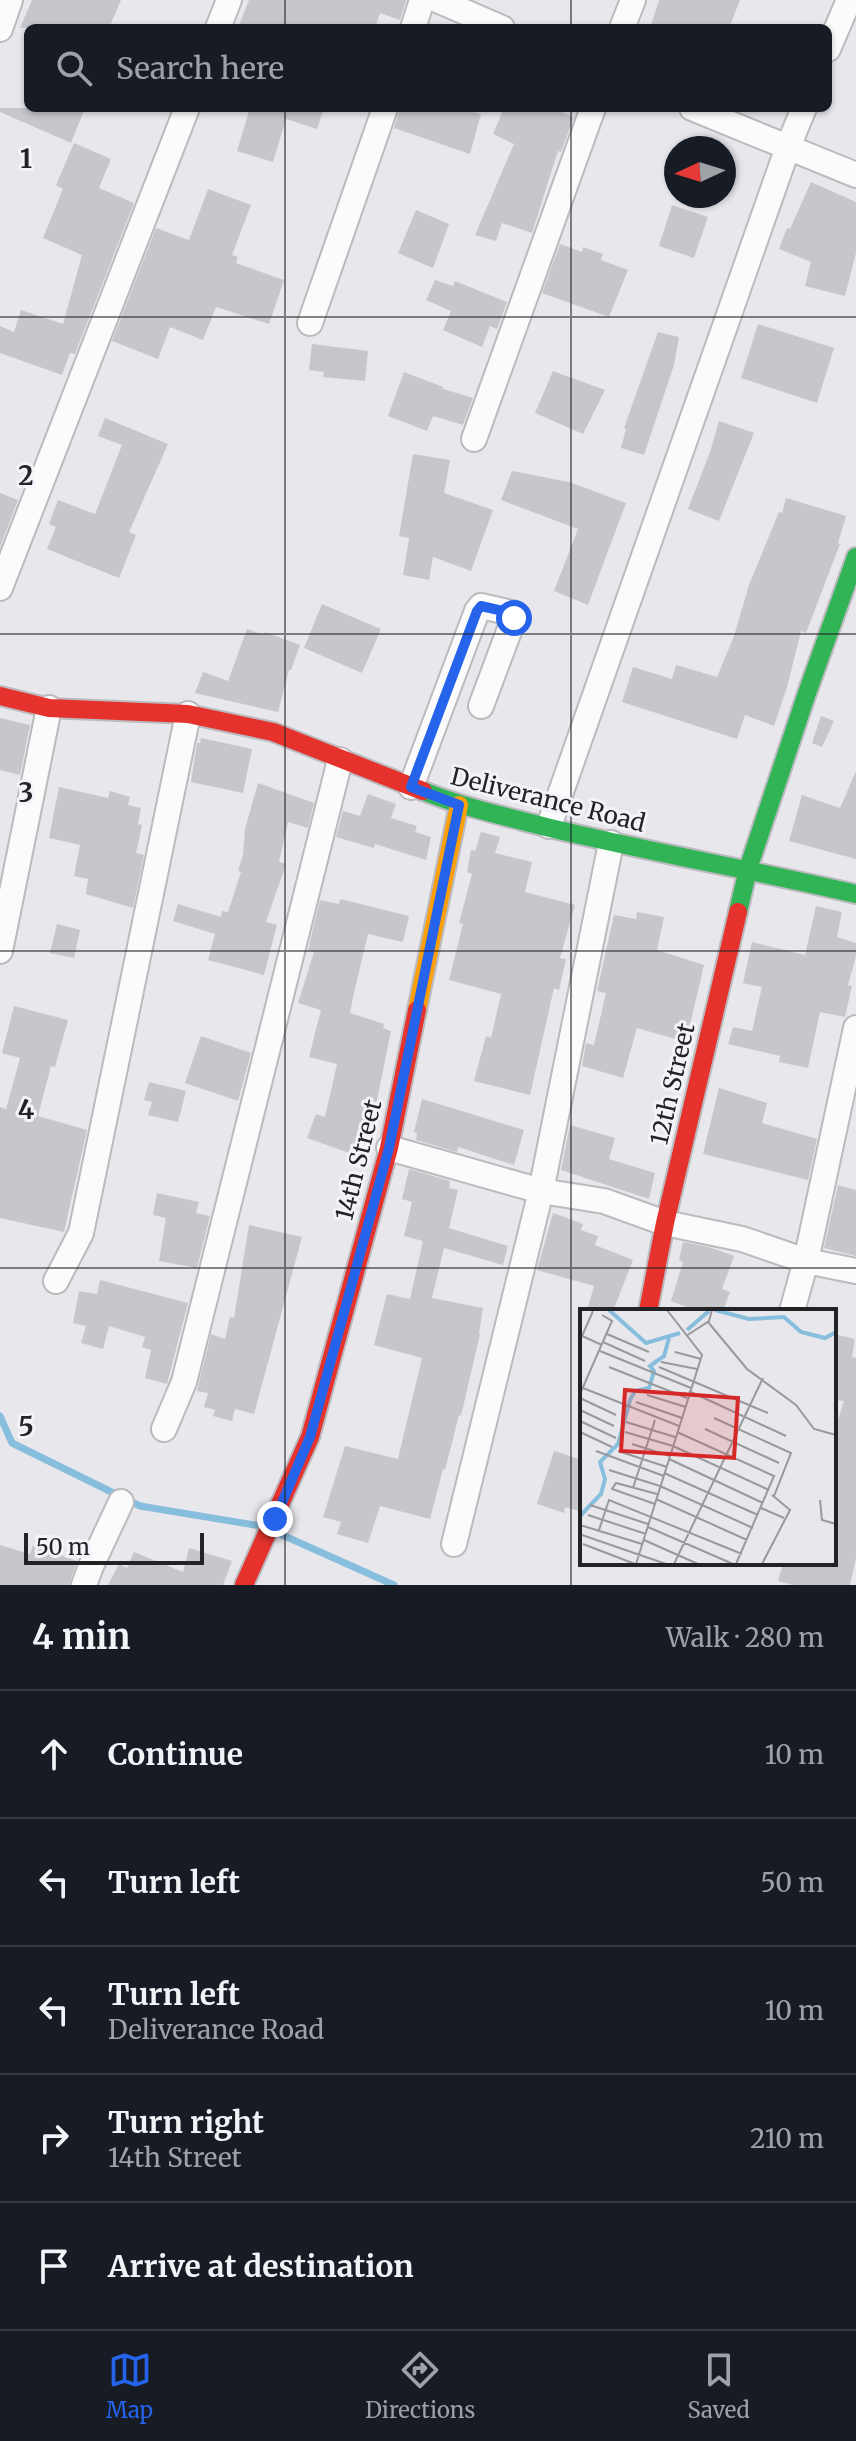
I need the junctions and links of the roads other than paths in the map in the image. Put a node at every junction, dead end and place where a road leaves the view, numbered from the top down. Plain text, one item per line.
1 (10, 0) edge
2 (229, 0) edge
3 (422, 0) edge
4 (437, 0) edge
5 (633, 0) edge
6 (849, 0) edge
7 (220, 24) edge
8 (414, 24) edge
9 (493, 24) edge
10 (624, 24) edge
11 (0, 29) edge
12 (832, 40) edge
13 (185, 112) edge
14 (384, 112) edge
15 (592, 112) edge
16 (702, 112) edge
17 (802, 112) edge
18 (788, 147) junction
19 (856, 175) edge
20 (310, 323) dead end
21 (474, 439) dead end
22 (856, 557) edge
23 (0, 588) edge
24 (0, 696) edge
25 (481, 706) dead end
26 (49, 708) junction
27 (188, 714) junction
28 (340, 760) junction
29 (411, 787) junction
30 (459, 805) junction
31 (549, 826) junction
32 (611, 843) junction
33 (748, 869) junction
34 (856, 894) edge
35 (0, 951) edge
36 (856, 1028) edge
37 (389, 1148) junction
38 (541, 1191) junction
39 (665, 1223) junction
40 (806, 1261) junction
41 (856, 1271) edge
42 (56, 1281) dead end
43 (648, 1309) edge
44 (793, 1309) edge
45 (164, 1429) dead end
46 (121, 1502) dead end
47 (454, 1544) dead end
48 (84, 1585) edge
49 (244, 1585) edge

1 - 11 street
2 - 7 street
3 - 8 street
4 - 9 street
5 - 10 street
6 - 12 street
13 - 23 street
14 - 20 street
15 - 21 street
16 - 18 street
17 - 18 street
18 - 19 street
18 - 31 street
22 - 33 street, 12th Street
24 - 26 street, Deliverance Road
25 - 29 street
26 - 27 street, Deliverance Road
26 - 35 street
27 - 28 street, Deliverance Road
27 - 42 street
28 - 29 street, Deliverance Road
28 - 45 street
29 - 30 street, Deliverance Road
30 - 31 street, Deliverance Road
30 - 37 street, 14th Street
31 - 32 street, Deliverance Road
32 - 33 street, Deliverance Road
32 - 38 street
33 - 34 street, Deliverance Road
33 - 39 street, 12th Street
36 - 40 street
37 - 38 street
37 - 49 street, 14th Street
38 - 39 street
38 - 47 street
39 - 40 street
39 - 43 street, 12th Street
40 - 41 street
40 - 44 street
46 - 48 street

